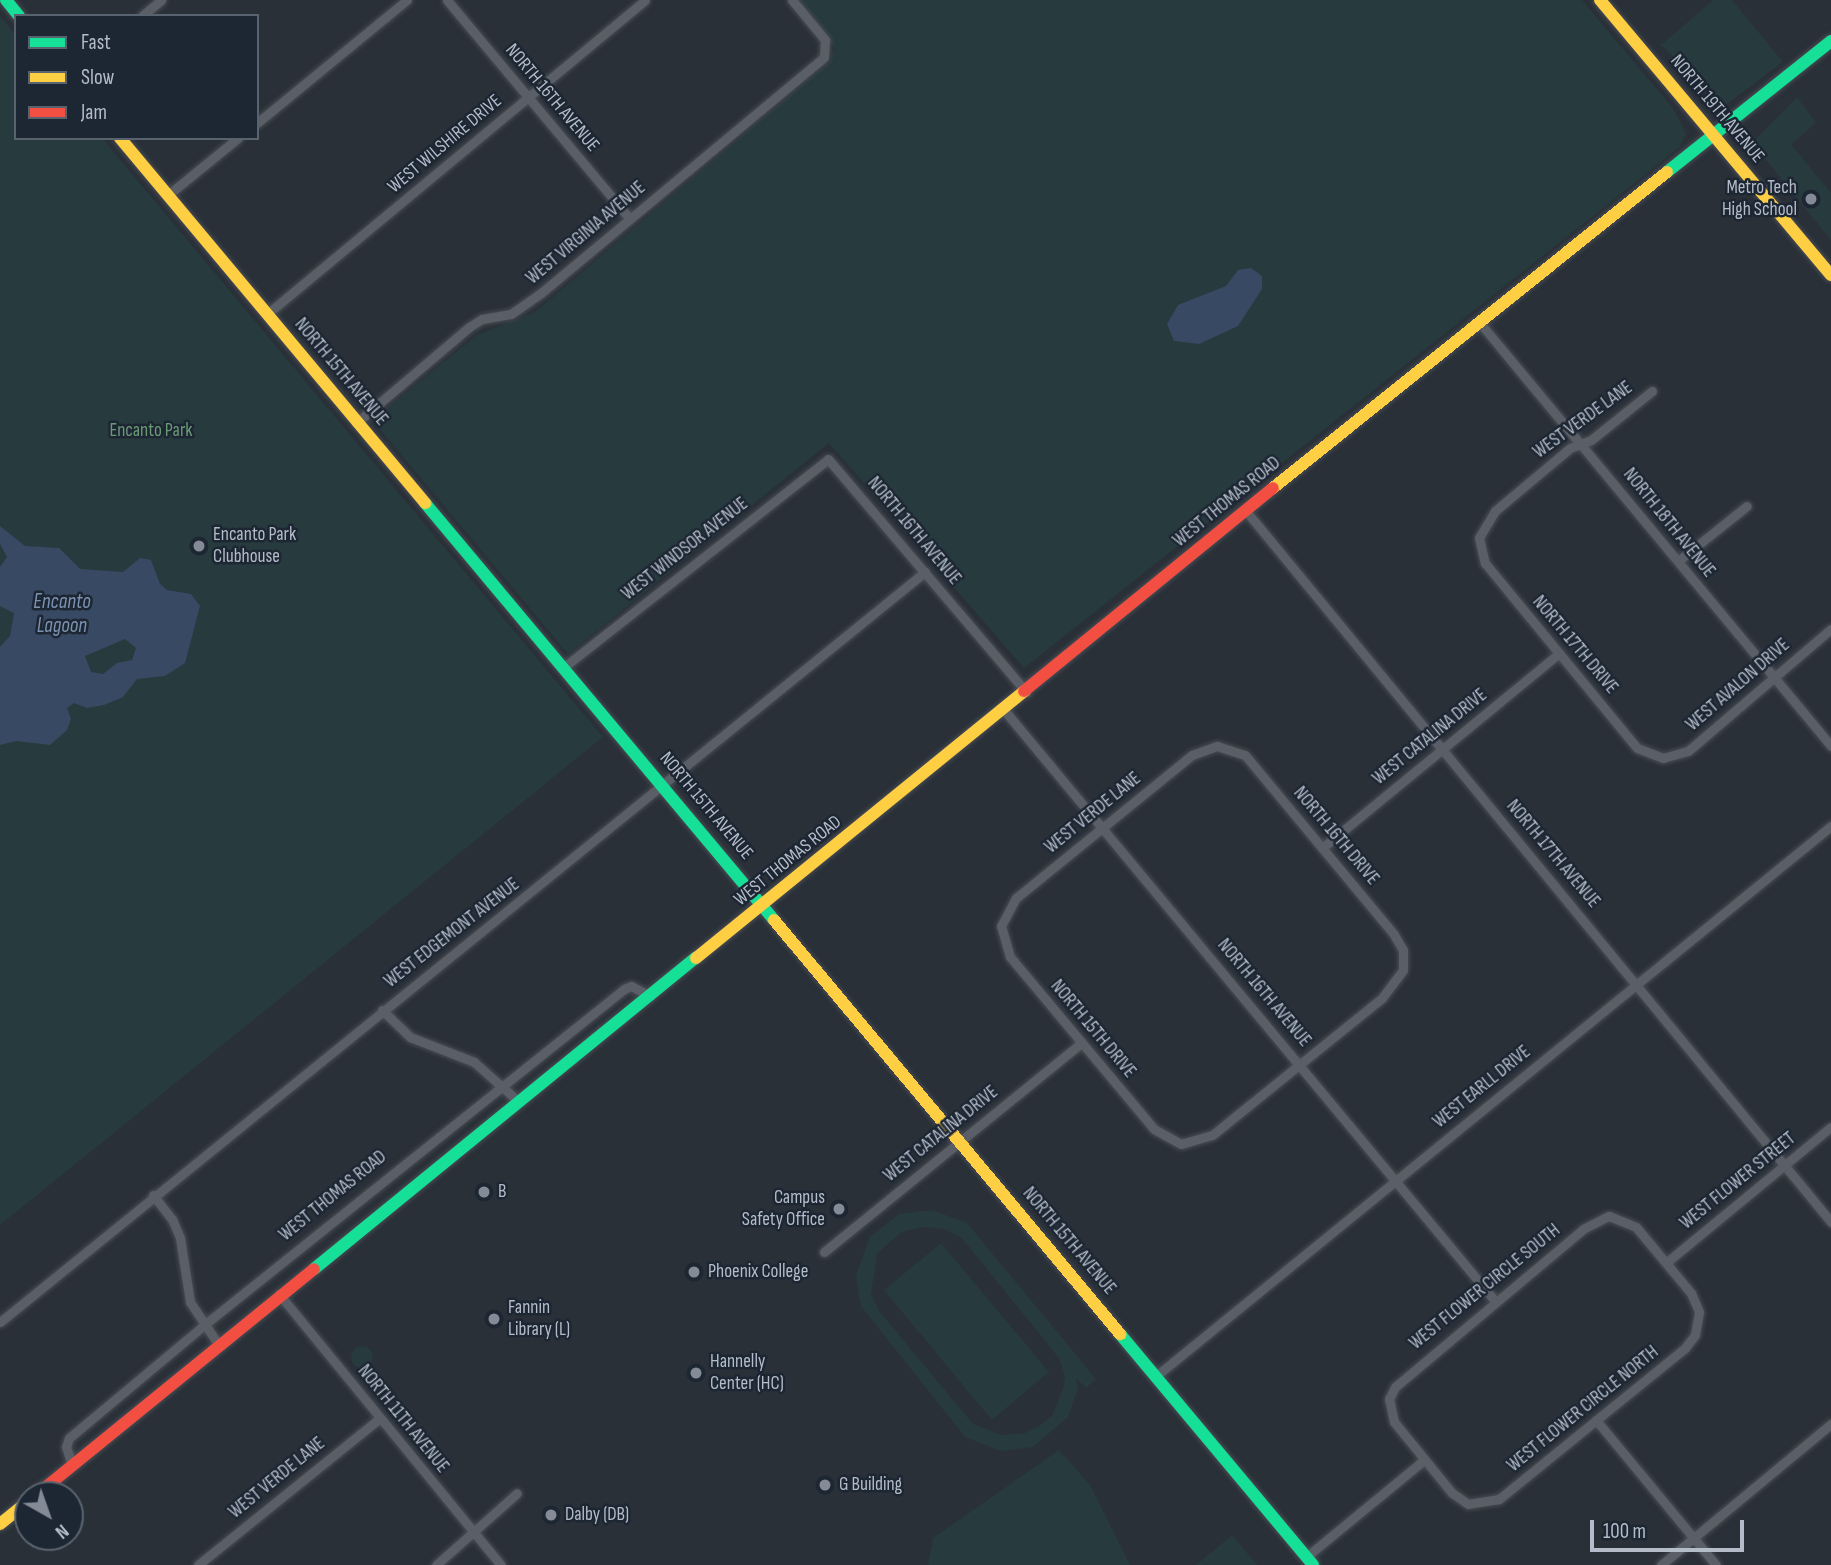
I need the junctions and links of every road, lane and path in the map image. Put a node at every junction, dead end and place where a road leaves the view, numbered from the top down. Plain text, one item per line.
1 (6, 0) edge
2 (161, 0) edge
3 (407, 0) edge
4 (447, 0) edge
5 (645, 0) edge
6 (792, 0) edge
7 (1600, 0) edge
8 (17, 14) edge
9 (144, 14) edge
10 (1831, 41) edge
11 (528, 97) junction
12 (259, 120) edge
13 (1716, 137) junction
14 (122, 140) edge
15 (236, 140) edge
16 (168, 195) junction
17 (630, 219) junction
18 (1831, 275) edge
19 (267, 314) junction
20 (1480, 323) junction
21 (1652, 391) dead end
22 (356, 423) junction
23 (1581, 444) junction
24 (828, 459) joint
25 (1747, 506) dead end
26 (1246, 511) junction
27 (1479, 537) joint
28 (1678, 561) junction
29 (925, 572) junction
30 (1831, 629) edge
31 (1559, 653) junction
32 (564, 667) junction
33 (1774, 678) junction
34 (1026, 692) junction
35 (1004, 710) junction
36 (1217, 746) joint
37 (1831, 746) edge
38 (1443, 749) junction
39 (1663, 758) joint
40 (664, 785) junction
41 (1831, 825) edge
42 (1104, 827) junction
43 (1322, 848) junction
44 (763, 907) junction
45 (1002, 920) joint
46 (1636, 984) junction
47 (651, 996) junction
48 (382, 1010) junction
49 (1081, 1043) junction
50 (1301, 1063) junction
51 (503, 1086) junction
52 (518, 1101) junction
53 (1831, 1127) edge
54 (960, 1141) junction
55 (1784, 1166) junction
56 (1396, 1179) junction
57 (153, 1195) junction
58 (1831, 1222) edge
59 (824, 1252) dead end
60 (1667, 1262) junction
61 (279, 1294) junction
62 (1495, 1301) junction
63 (0, 1322) edge
64 (204, 1325) junction
65 (218, 1344) junction
66 (1156, 1376) junction
67 (379, 1419) junction
68 (1597, 1420) junction
69 (1831, 1424) edge
70 (1424, 1460) junction
71 (72, 1465) junction
72 (53, 1481) edge
73 (517, 1493) dead end
74 (14, 1512) edge
75 (0, 1524) edge
76 (475, 1533) junction
77 (1694, 1538) junction
78 (1309, 1561) edge
79 (198, 1565) edge
80 (436, 1565) edge
81 (501, 1565) edge
82 (1661, 1565) edge
83 (1716, 1565) edge

1 - 8 main road
2 - 9 street
3 - 12 street
4 - 11 street, NORTH 16TH AVENUE
5 - 11 street, WEST WILSHIRE DRIVE
6 - 17 street, WEST VIRGINIA AVENUE
7 - 13 main road, NORTH 19TH AVENUE
10 - 13 main road, WEST THOMAS ROAD
11 - 17 street, NORTH 16TH AVENUE
11 - 19 street, WEST WILSHIRE DRIVE
13 - 18 main road, NORTH 19TH AVENUE
13 - 20 main road, WEST THOMAS ROAD
14 - 16 main road, NORTH 15TH AVENUE
15 - 16 street
16 - 19 main road, NORTH 15TH AVENUE
17 - 22 street, WEST VIRGINIA AVENUE
19 - 22 main road, NORTH 15TH AVENUE
20 - 23 street, NORTH 18TH AVENUE
20 - 26 main road, WEST THOMAS ROAD
21 - 23 street, WEST VERDE LANE
22 - 32 main road, NORTH 15TH AVENUE
23 - 27 street, WEST VERDE LANE
23 - 28 street, NORTH 18TH AVENUE
24 - 29 street, NORTH 16TH AVENUE
24 - 32 street, WEST WINDSOR AVENUE
25 - 28 street
26 - 34 main road, WEST THOMAS ROAD
26 - 38 street, NORTH 17TH AVENUE
27 - 31 street, NORTH 17TH DRIVE
28 - 33 street, NORTH 18TH AVENUE
29 - 34 street, NORTH 16TH AVENUE
29 - 40 street, WEST EDGEMONT AVENUE
30 - 33 street, WEST AVALON DRIVE
31 - 38 street, WEST CATALINA DRIVE
31 - 39 street, NORTH 17TH DRIVE
32 - 40 main road, NORTH 15TH AVENUE
33 - 37 street, NORTH 18TH AVENUE
33 - 39 street, WEST AVALON DRIVE
34 - 35 main road, WEST THOMAS ROAD
35 - 42 street, NORTH 16TH AVENUE
35 - 44 main road, WEST THOMAS ROAD
36 - 42 street, WEST VERDE LANE
36 - 43 street, NORTH 16TH DRIVE
38 - 43 street, WEST CATALINA DRIVE
38 - 46 street, NORTH 17TH AVENUE
40 - 44 main road, NORTH 15TH AVENUE
40 - 48 street, WEST EDGEMONT AVENUE
41 - 46 street, WEST EARLL DRIVE
42 - 45 street, WEST VERDE LANE
42 - 50 street, NORTH 16TH AVENUE
43 - 50 street, NORTH 16TH DRIVE
44 - 47 main road, WEST THOMAS ROAD
44 - 54 main road, NORTH 15TH AVENUE
45 - 49 street, NORTH 15TH DRIVE
46 - 55 street, NORTH 17TH AVENUE
46 - 56 street, WEST EARLL DRIVE
47 - 51 street, WEST THOMAS ROAD
47 - 52 main road, WEST THOMAS ROAD
48 - 51 street
48 - 57 street, WEST EDGEMONT AVENUE
49 - 50 street, NORTH 15TH DRIVE
49 - 54 street, WEST CATALINA DRIVE
50 - 56 street, NORTH 16TH AVENUE
51 - 52 street
51 - 64 street, WEST THOMAS ROAD
52 - 61 main road, WEST THOMAS ROAD
53 - 55 street, WEST FLOWER STREET
54 - 59 street, WEST CATALINA DRIVE
54 - 66 main road, NORTH 15TH AVENUE
55 - 58 street, NORTH 17TH AVENUE
55 - 60 street, WEST FLOWER STREET
56 - 62 street, NORTH 16TH AVENUE
56 - 66 street, WEST EARLL DRIVE
57 - 63 street, WEST EDGEMONT AVENUE
57 - 64 street
60 - 62 street, WEST FLOWER CIRCLE SOUTH
60 - 68 street, WEST FLOWER CIRCLE NORTH
61 - 65 main road, WEST THOMAS ROAD
61 - 67 street, NORTH 11TH AVENUE
62 - 70 street, WEST FLOWER CIRCLE SOUTH
64 - 65 street
64 - 71 street, WEST THOMAS ROAD
65 - 71 main road, WEST THOMAS ROAD
66 - 78 main road, NORTH 15TH AVENUE
67 - 76 street, NORTH 11TH AVENUE
67 - 79 street, WEST VERDE LANE
68 - 70 street, WEST FLOWER CIRCLE NORTH
68 - 77 street
69 - 77 street
70 - 78 street
71 - 72 main road, WEST THOMAS ROAD
73 - 76 street
74 - 75 main road
76 - 80 street
76 - 81 street, NORTH 11TH AVENUE
77 - 82 street
77 - 83 street

